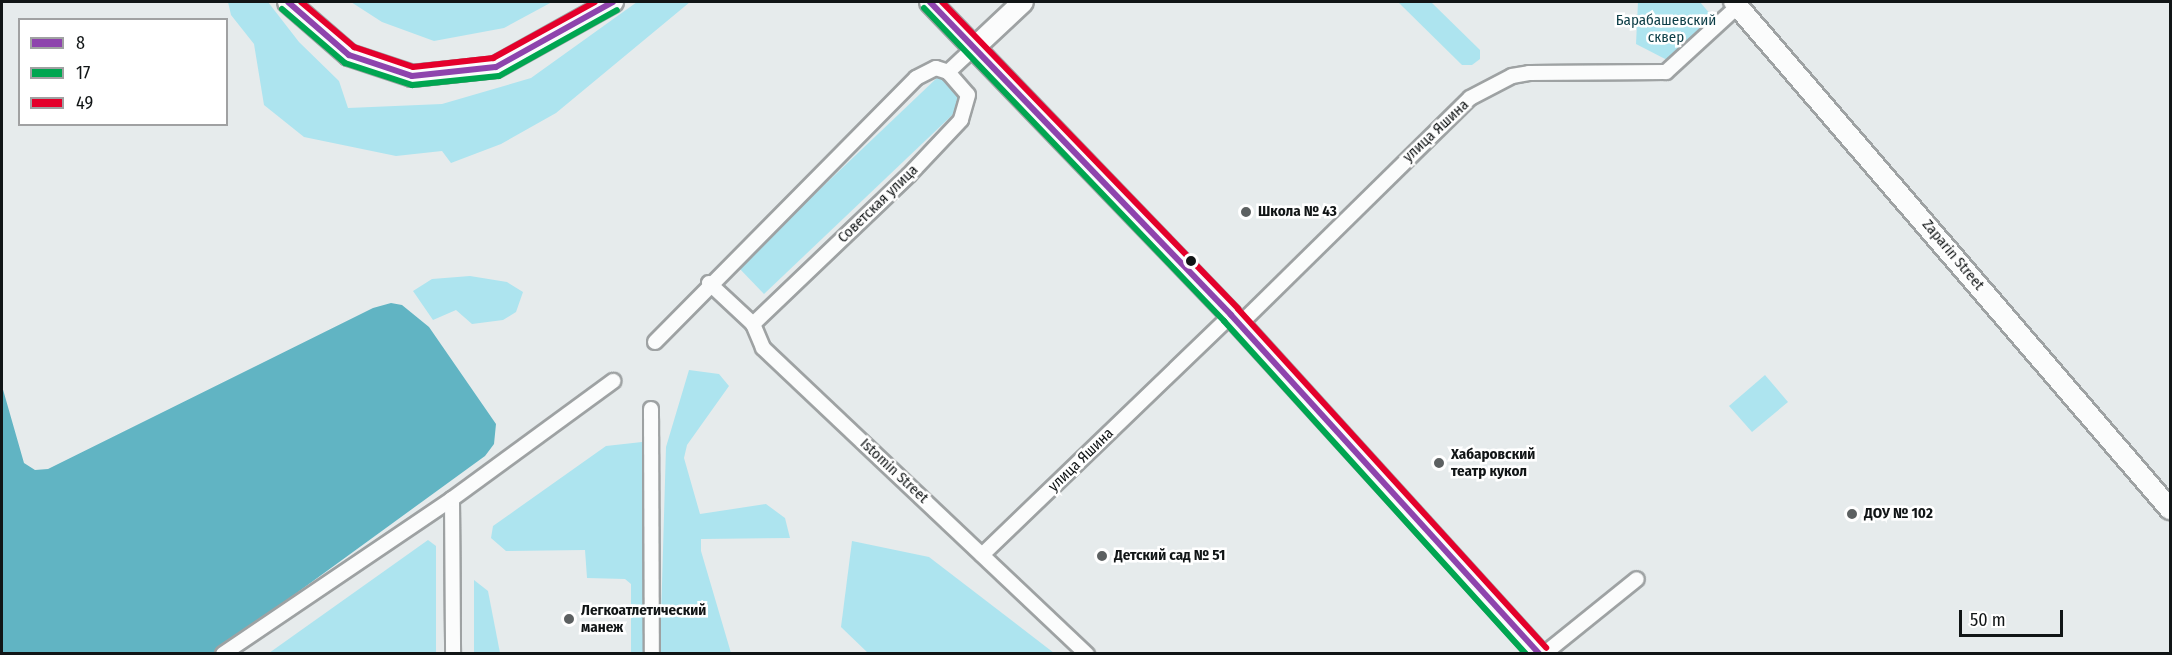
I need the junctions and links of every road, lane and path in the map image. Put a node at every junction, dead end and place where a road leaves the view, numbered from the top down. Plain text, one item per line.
1 (288, 2) edge
2 (613, 2) edge
3 (930, 2) edge
4 (1023, 2) edge
5 (1736, 4) edge
6 (974, 48) junction
7 (948, 72) junction
8 (709, 283) junction
9 (1235, 320) junction
10 (753, 324) junction
11 (655, 342) dead end
12 (613, 381) dead end
13 (651, 409) dead end
14 (452, 500) junction
15 (2170, 509) edge
16 (982, 555) junction
17 (1637, 579) dead end
18 (223, 654) edge
19 (453, 654) edge
20 (652, 654) edge
21 (1087, 654) edge
22 (1539, 654) edge
23 (1544, 654) edge

1 - 2 main road
3 - 6 main road
4 - 6 main road
5 - 9 street, улица Яшина
5 - 15 main road, Zaparin Street
6 - 7 street
6 - 9 main road
7 - 8 street
7 - 10 street, Советская улица
8 - 10 street, Istomin Street
8 - 11 street
9 - 16 street, улица Яшина
9 - 22 main road
10 - 16 street, Istomin Street
12 - 14 street
13 - 20 street
14 - 18 street
14 - 19 street
16 - 21 street, Istomin Street
17 - 23 street

